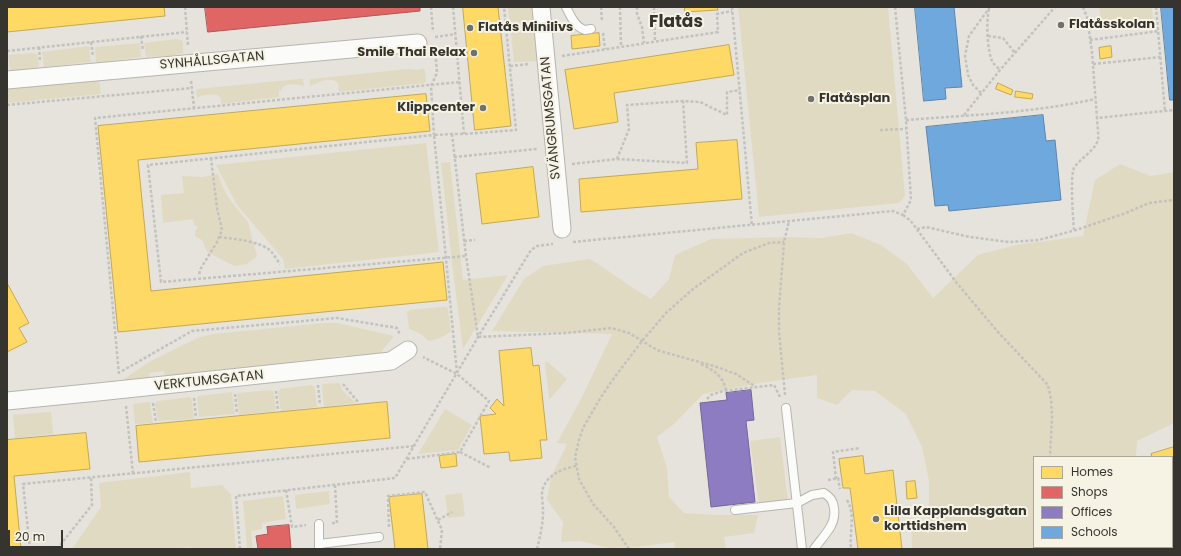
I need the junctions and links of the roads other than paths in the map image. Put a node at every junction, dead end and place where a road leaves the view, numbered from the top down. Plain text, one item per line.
1 (541, 7) edge
2 (566, 7) edge
3 (591, 29) dead end
4 (428, 39) road end
5 (7, 80) edge
6 (564, 238) road end
7 (408, 350) road end
8 (7, 401) edge
9 (786, 408) road end
10 (796, 503) junction
11 (735, 510) dead end
12 (315, 524) road end
13 (379, 537) road end
14 (319, 546) edge
15 (802, 549) edge
16 (814, 549) edge

1 - 6 street, SVÄNGRUMSGATAN
2 - 3 lane
4 - 5 street, SYNHÅLLSGATAN
7 - 8 street, VERKTUMSGATAN
9 - 10 lane
10 - 11 lane
10 - 15 lane
10 - 16 lane
12 - 14 lane
13 - 14 lane

